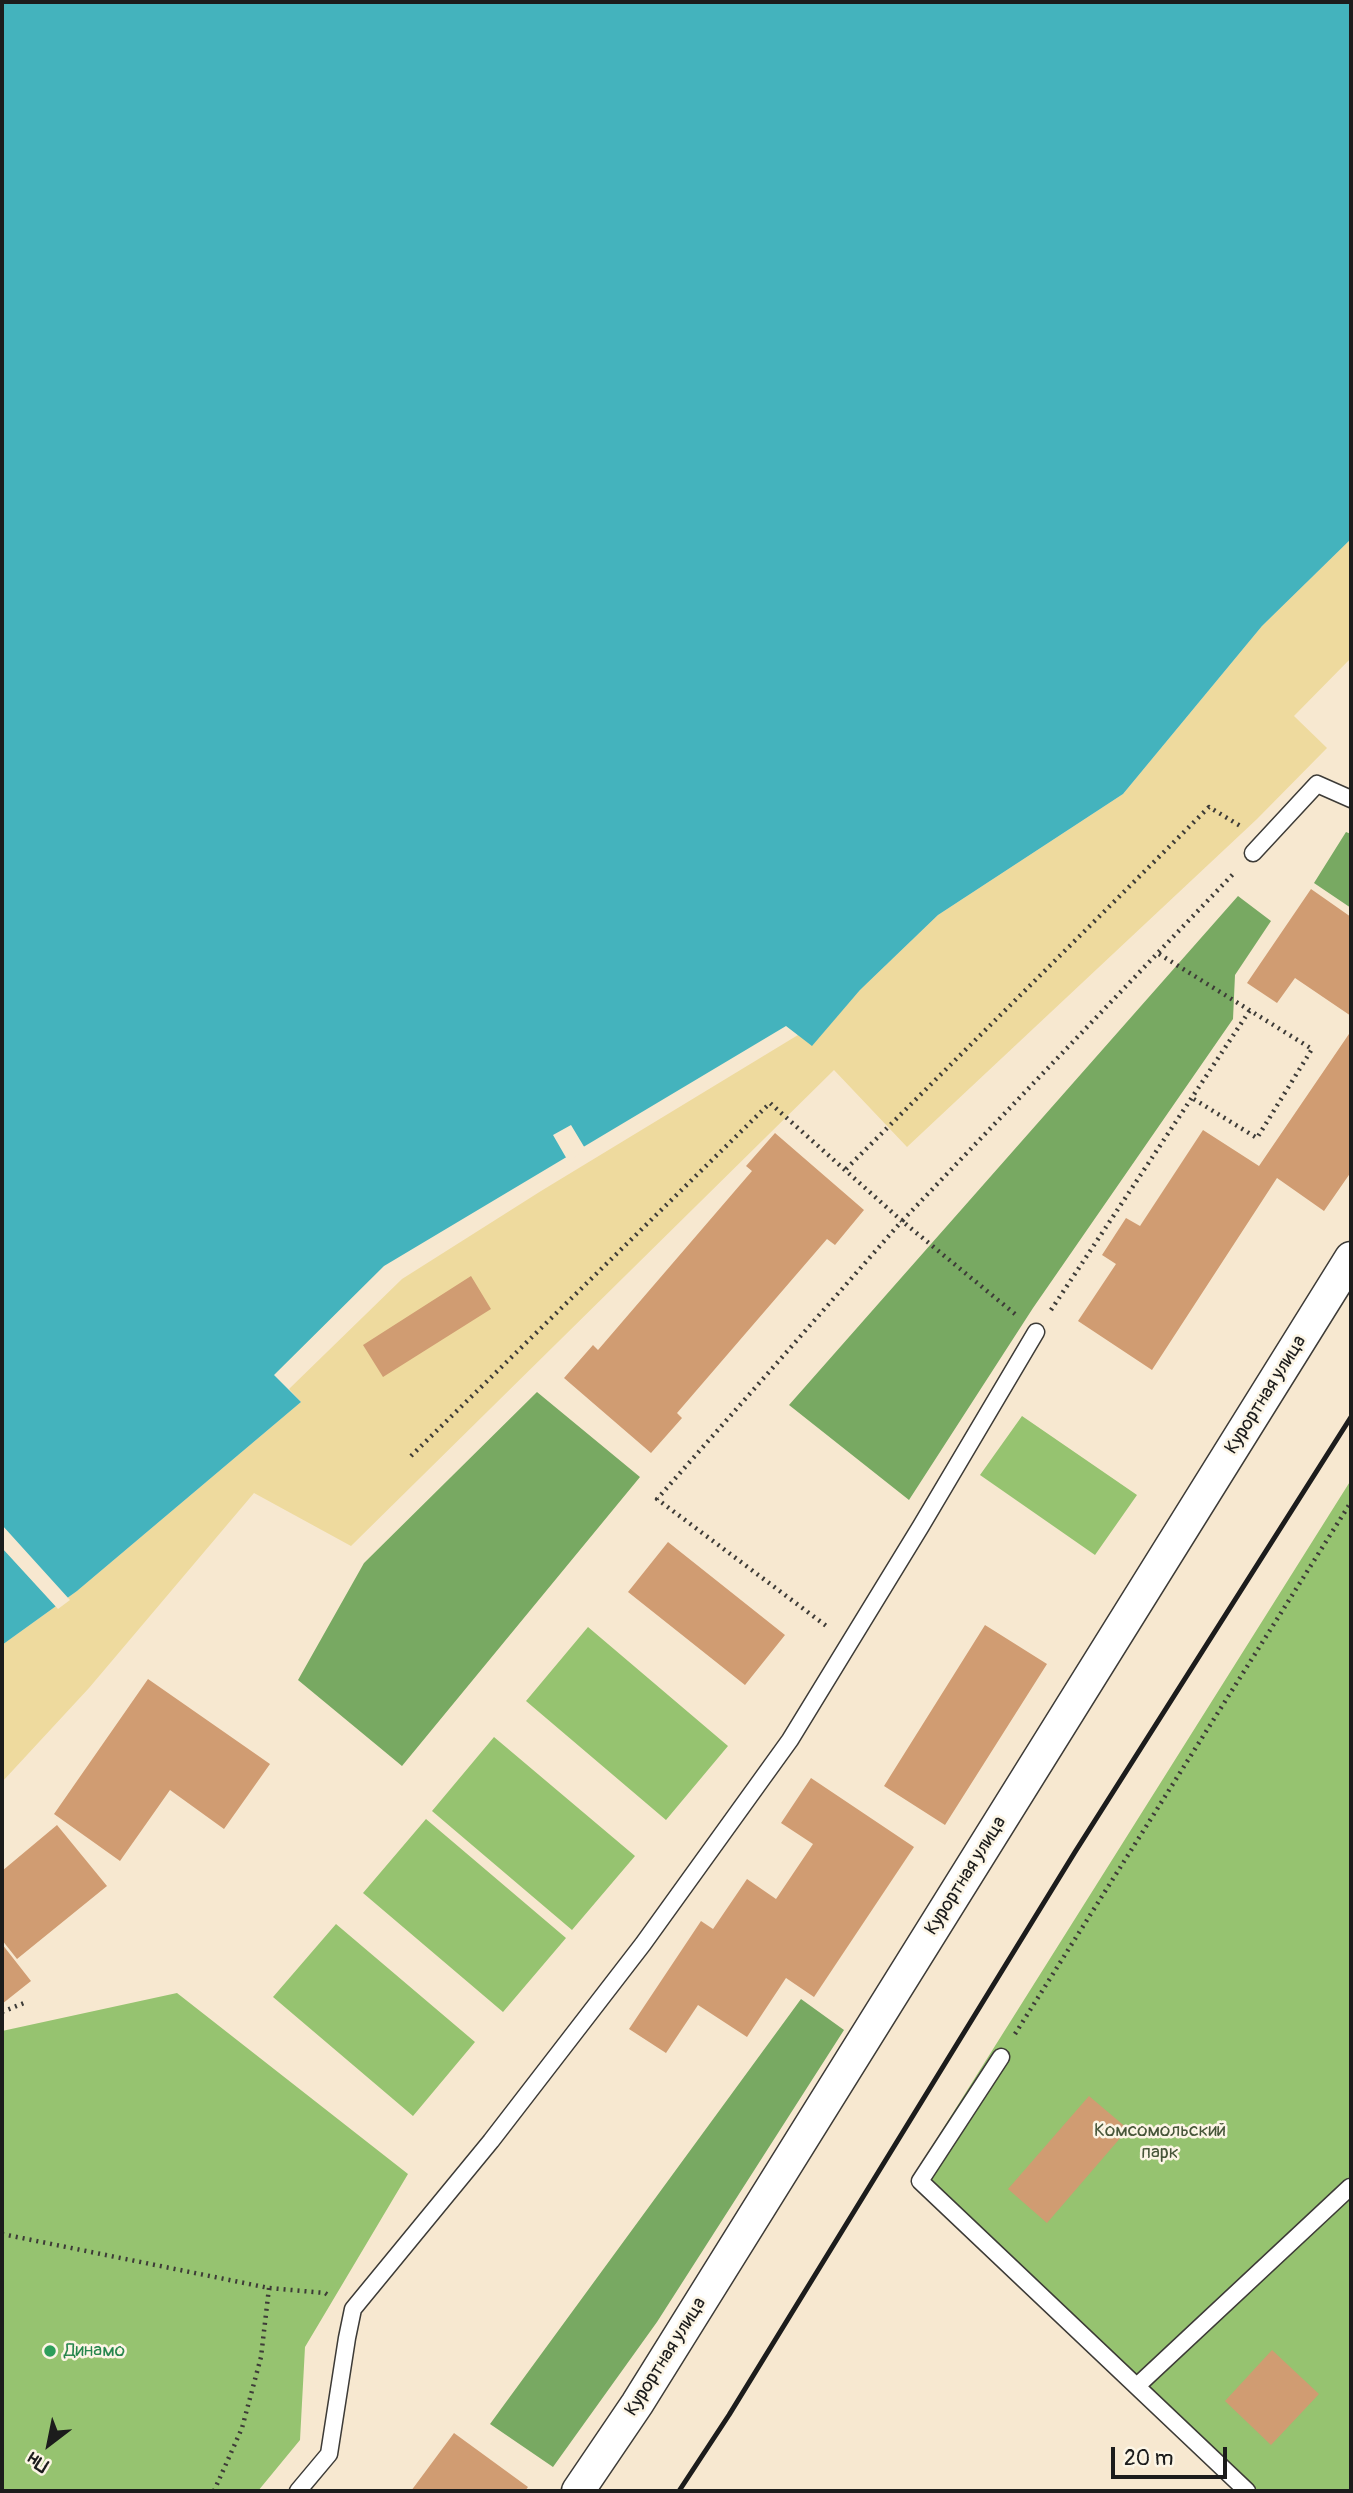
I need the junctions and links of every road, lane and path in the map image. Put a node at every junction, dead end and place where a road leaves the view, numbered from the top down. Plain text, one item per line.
1 (1351, 799) edge
2 (1258, 847) junction
3 (1159, 954) junction
4 (1250, 1010) junction
5 (1192, 1098) junction
6 (846, 1169) junction
7 (902, 1221) junction
8 (1351, 1258) edge
9 (1036, 1332) junction
10 (411, 1457) dead end
11 (1351, 1502) edge
12 (849, 1644) junction
13 (24, 2003) dead end
14 (2, 2012) edge
15 (1002, 2057) joint
16 (1350, 2187) edge
17 (2, 2234) edge
18 (269, 2288) junction
19 (353, 2309) junction
20 (1136, 2386) junction
21 (214, 2491) edge
22 (298, 2491) edge
23 (578, 2491) edge
24 (1247, 2491) edge

1 - 2 lane
2 - 3 path
2 - 6 path
3 - 4 path
3 - 7 path
4 - 5 path
4 - 5 path
5 - 9 path
6 - 7 path
6 - 10 path
7 - 9 path
7 - 12 path
8 - 23 street, Курортная улица
9 - 12 lane
11 - 15 path
12 - 19 lane
13 - 14 path
15 - 20 lane
16 - 20 lane
17 - 18 path
18 - 19 path
18 - 21 path
19 - 22 lane
20 - 24 lane

